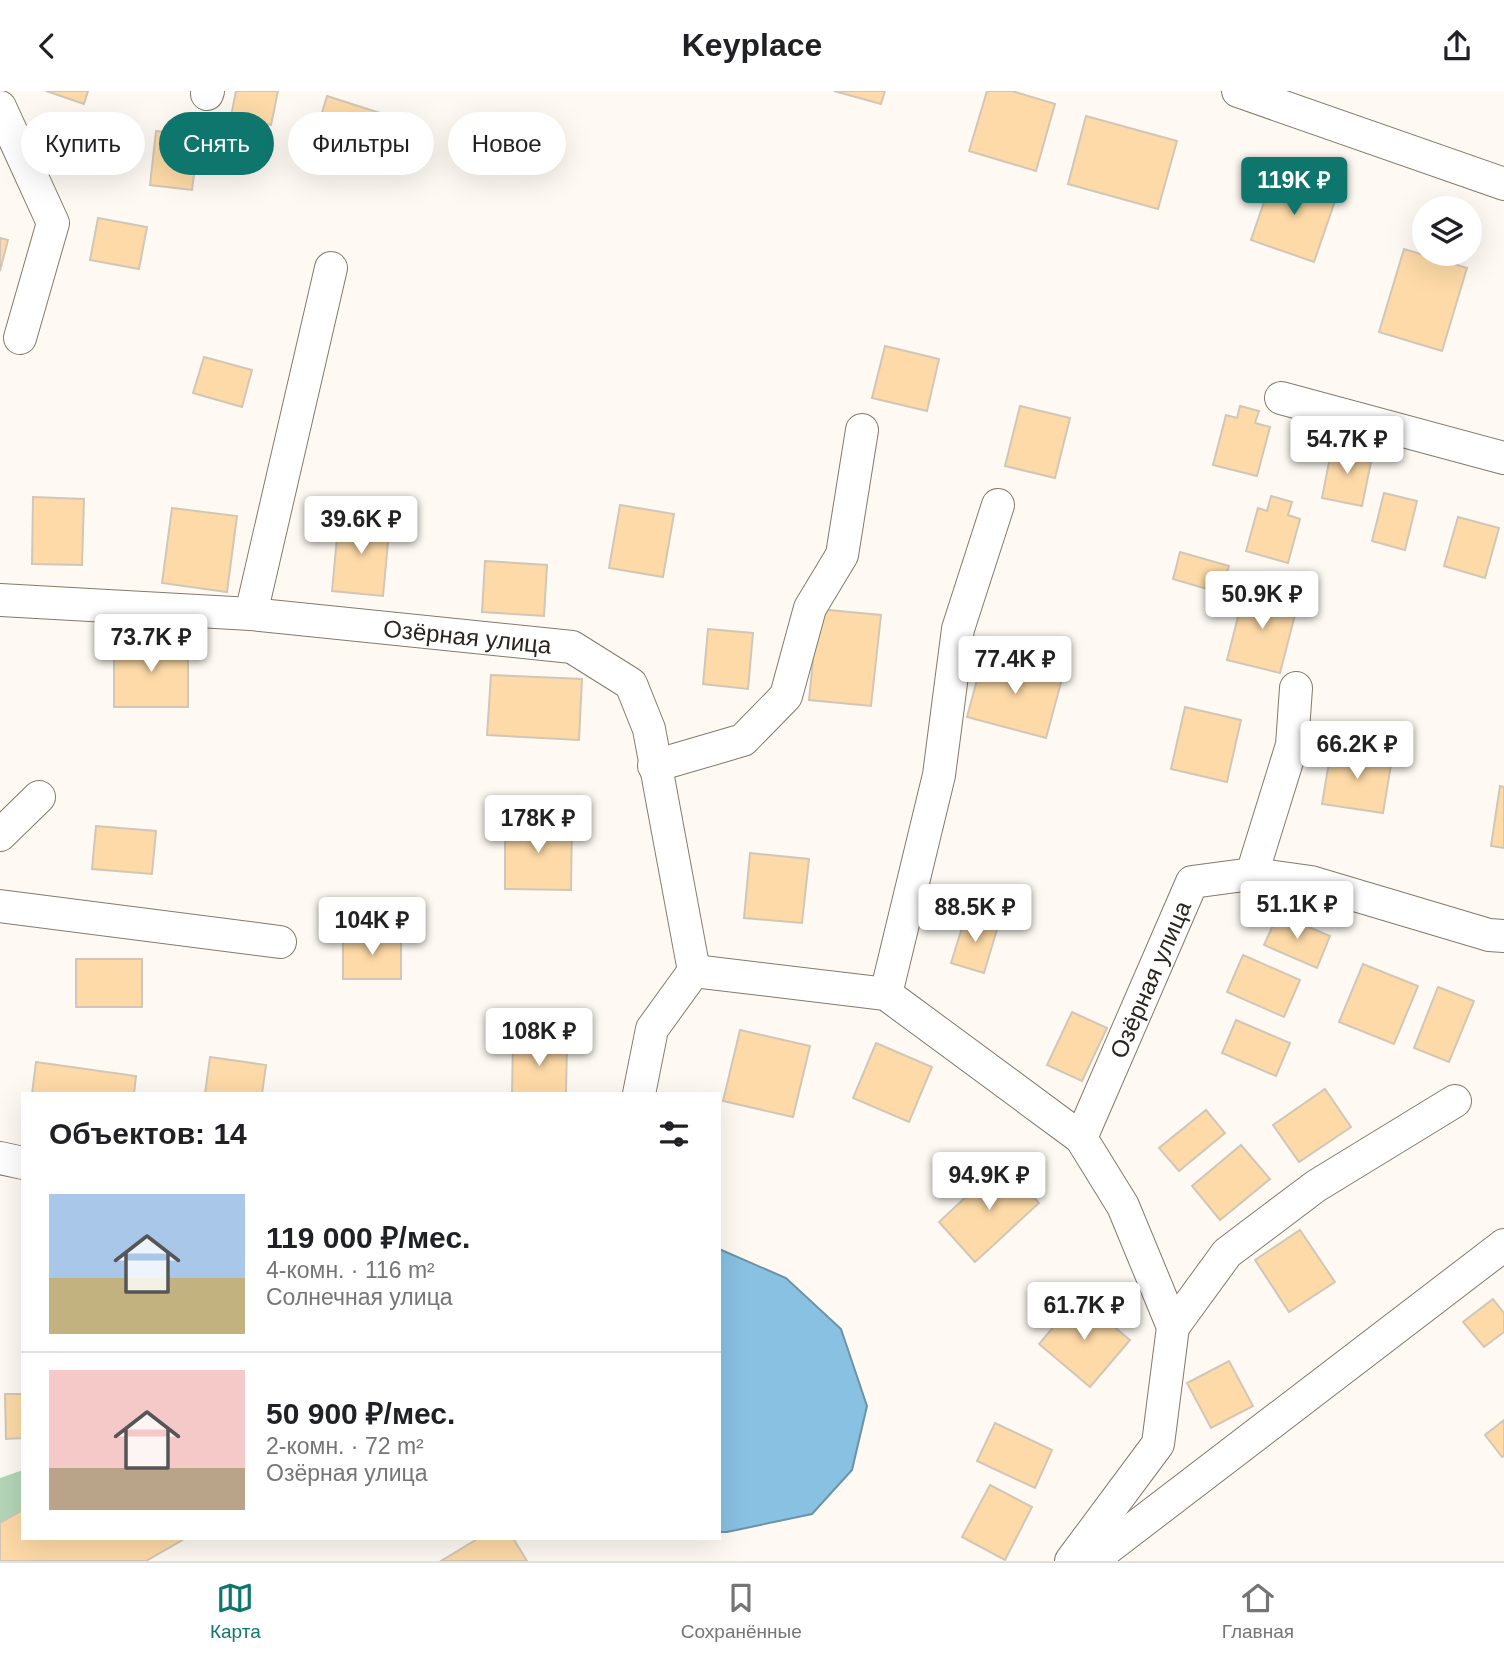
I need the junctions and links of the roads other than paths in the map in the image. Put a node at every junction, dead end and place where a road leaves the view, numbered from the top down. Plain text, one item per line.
1 (1238, 91) edge
2 (0, 107) edge
3 (1504, 184) edge
4 (331, 268) dead end
5 (20, 338) dead end
6 (1281, 398) dead end
7 (862, 429) dead end
8 (1504, 458) edge
9 (998, 505) dead end
10 (0, 600) edge
11 (251, 614) junction
12 (1296, 688) dead end
13 (654, 766) junction
14 (39, 797) dead end
15 (0, 835) edge
16 (1252, 874) junction
17 (0, 906) edge
18 (1504, 936) edge
19 (280, 942) dead end
20 (694, 971) junction
21 (886, 994) junction
22 (639, 1092) edge
23 (1455, 1101) dead end
24 (1081, 1138) junction
25 (0, 1158) edge
26 (21, 1163) edge
27 (1504, 1245) edge
28 (1173, 1327) junction
29 (1071, 1561) edge
30 (1091, 1561) edge

1 - 3 street
2 - 5 street
4 - 11 street
6 - 8 street
7 - 13 street
9 - 21 street
10 - 11 street, Озёрная улица
11 - 13 street, Озёрная улица
12 - 16 street
13 - 20 street, Озёрная улица
14 - 15 street
16 - 18 street, Озёрная улица
16 - 24 street, Озёрная улица
17 - 19 street
20 - 21 street
20 - 22 street
21 - 24 street
23 - 28 street
24 - 28 street
25 - 26 street
27 - 30 street
28 - 29 street

